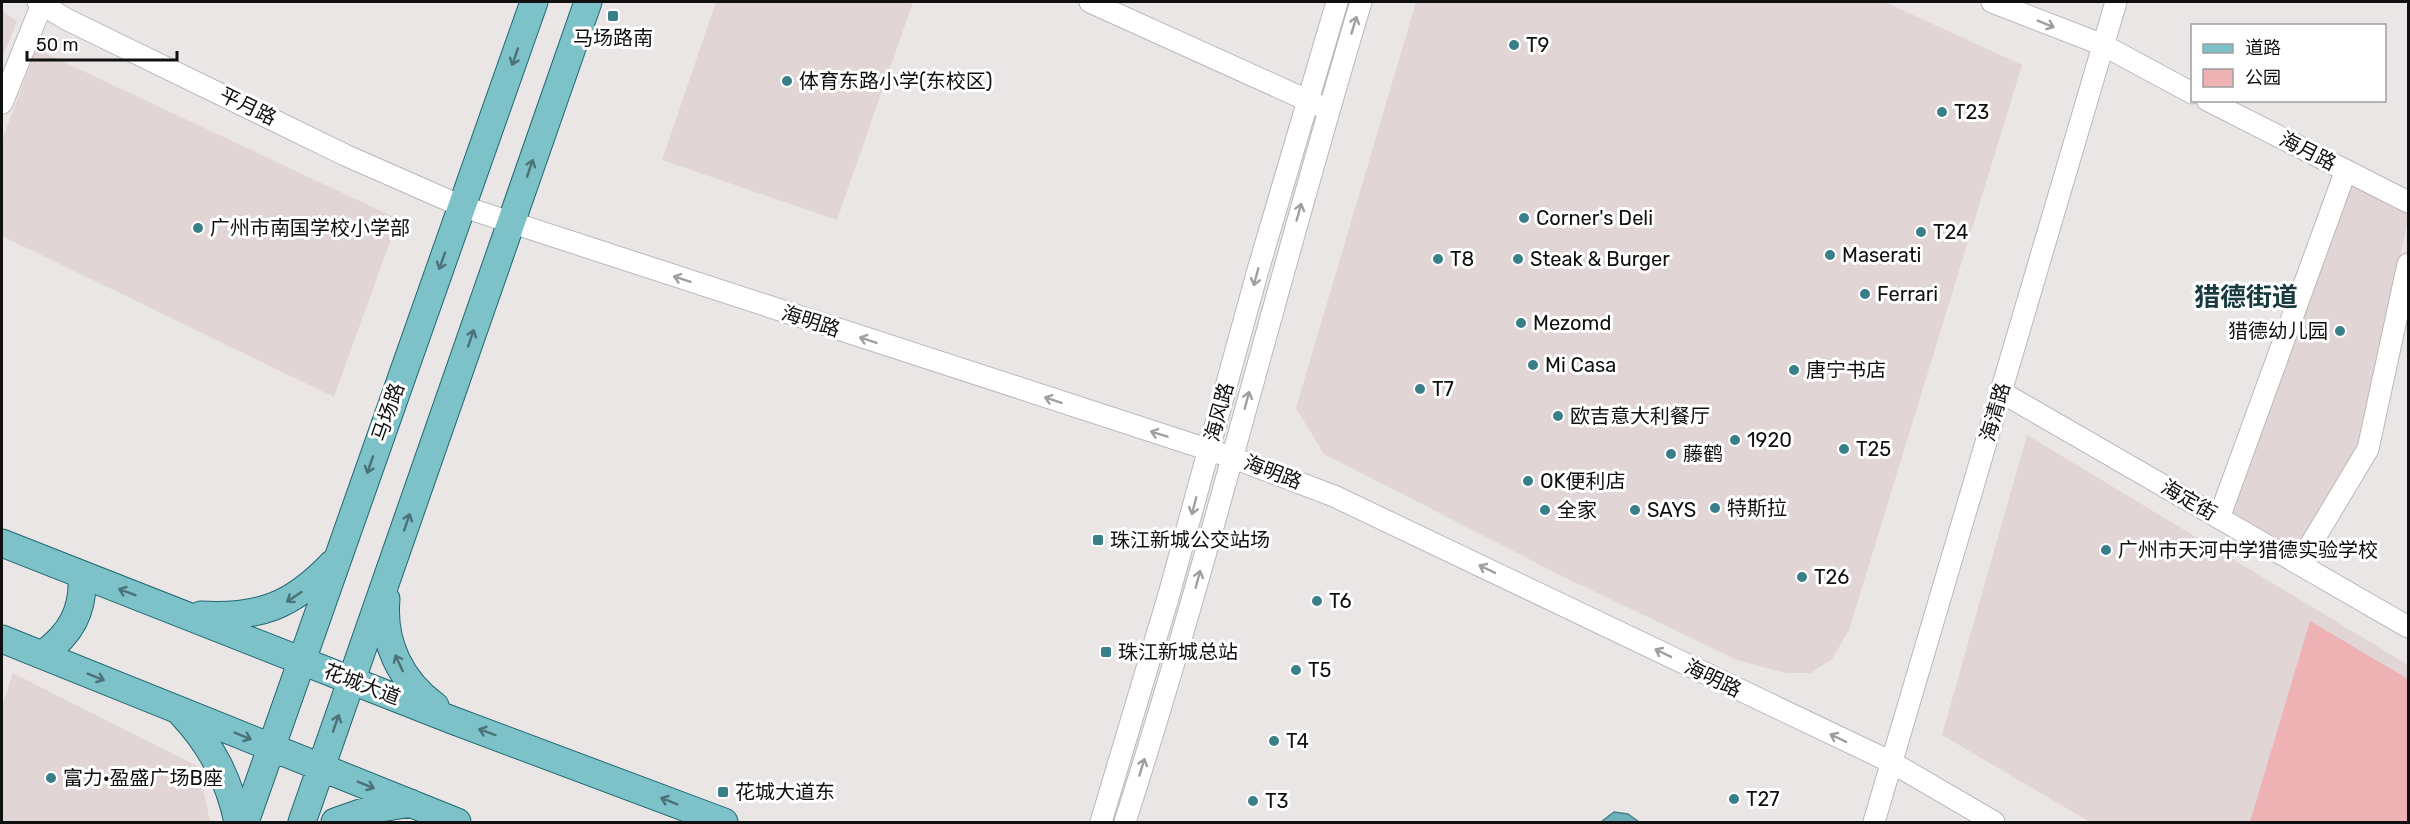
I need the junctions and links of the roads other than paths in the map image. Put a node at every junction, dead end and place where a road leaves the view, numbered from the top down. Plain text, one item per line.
1 (534, 2) edge
2 (588, 2) edge
3 (1090, 2) edge
4 (1337, 2) edge
5 (1361, 2) edge
6 (1992, 2) edge
7 (2116, 2) edge
8 (40, 3) edge
9 (2103, 45) junction
10 (2191, 92) edge
11 (1308, 100) junction
12 (2212, 102) edge
13 (2, 103) edge
14 (1329, 110) junction
15 (2346, 170) junction
16 (2409, 202) edge
17 (462, 206) junction
18 (511, 223) junction
19 (2409, 264) edge
20 (2001, 392) junction
21 (1209, 449) junction
22 (1231, 456) junction
23 (2219, 518) junction
24 (2, 543) edge
25 (337, 559) junction
26 (2299, 564) junction
27 (82, 574) junction
28 (388, 577) junction
29 (182, 614) junction
30 (2409, 627) edge
31 (2, 639) edge
32 (42, 655) junction
33 (301, 660) junction
34 (351, 680) junction
35 (177, 709) junction
36 (452, 720) junction
37 (271, 747) junction
38 (1891, 762) junction
39 (321, 767) junction
40 (411, 803) junction
41 (238, 822) edge
42 (244, 822) edge
43 (302, 822) edge
44 (335, 822) edge
45 (457, 822) edge
46 (724, 822) edge
47 (1101, 822) edge
48 (1125, 822) edge
49 (1874, 822) edge
50 (1994, 822) edge

1 -> 17 main road, 马场路
18 -> 2 main road
3 - 11 street
4 - 11 street, 海风路
14 -> 5 street, 海风路
6 -> 9 street
7 - 9 street, 海清路
8 - 13 street
8 - 17 street, 平月路
9 - 10 street
9 - 20 street, 海清路
11 - 14 street
11 -> 21 street, 海风路
12 - 15 street, 海月路
22 -> 14 street, 海风路
15 - 16 street, 海月路
15 - 23 street
17 - 18 street, 平月路
17 -> 25 main road, 马场路
21 -> 18 street, 海明路
28 -> 18 main road
19 - 26 street
20 - 23 street, 海定街
20 - 38 street, 海清路
21 - 22 street, 海明路
21 -> 47 street, 海风路
38 -> 22 street, 海明路
48 -> 22 street, 海风路
23 - 26 street, 海定街
24 - 27 main road, 花城大道
25 -> 29 main road
25 - 33 main road, 马场路
26 - 30 street, 海定街
29 -> 27 main road, 花城大道
27 - 32 main road
28 - 34 main road
36 -> 28 main road
29 - 33 main road, 花城大道
31 - 32 main road
32 -> 35 main road
33 - 34 main road, 花城大道
33 - 37 main road, 马场路
34 - 36 main road, 花城大道
39 -> 34 main road
35 -> 37 main road
35 - 41 main road
46 -> 36 main road, 花城大道
37 - 39 main road
37 - 42 main road, 马场路
38 - 49 street, 海清路
38 - 50 street, 海明路
39 -> 40 main road
39 - 43 main road
40 - 44 main road
40 - 45 main road

